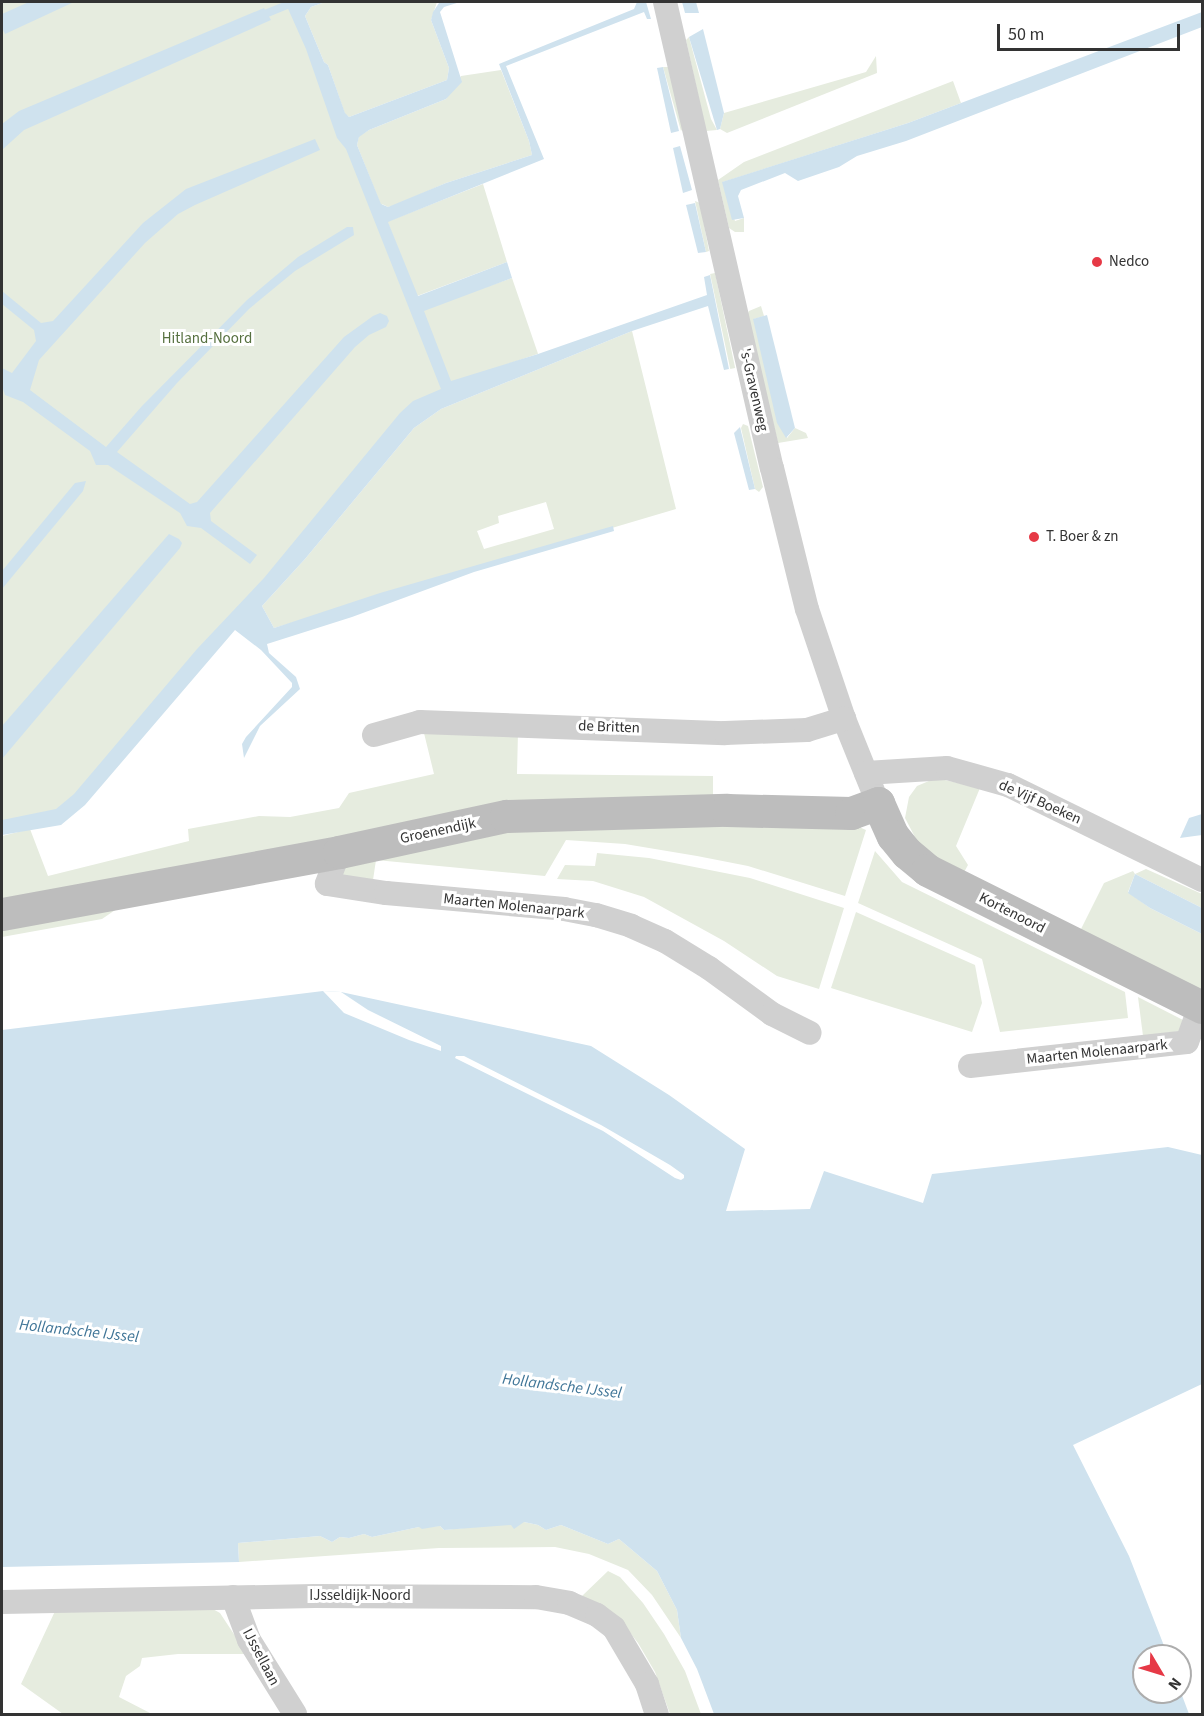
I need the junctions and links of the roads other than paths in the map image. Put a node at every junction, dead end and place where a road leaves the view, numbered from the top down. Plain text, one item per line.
1 (665, 2) edge
2 (844, 719) junction
3 (374, 735) dead end
4 (866, 772) junction
5 (878, 803) junction
6 (339, 852) junction
7 (1203, 880) edge
8 (2, 914) edge
9 (1201, 1007) edge
10 (810, 1033) dead end
11 (970, 1066) dead end
12 (233, 1597) junction
13 (2, 1602) edge
14 (295, 1714) edge
15 (657, 1714) edge

1 - 2 street, 's-Gravenweg
2 - 3 street, de Britten
2 - 4 street, 's-Gravenweg
4 - 5 street, Kortenoord
4 - 7 street, de Vijf Boeken
5 - 6 street, Groenendijk
5 - 9 street, Kortenoord
6 - 8 street, Groenendijk
6 - 10 street, Maarten Molenaarpark
9 - 11 street, Maarten Molenaarpark
12 - 13 street, IJsseldijk-Noord
12 - 14 street, IJssellaan
12 - 15 street, IJsseldijk-Noord

